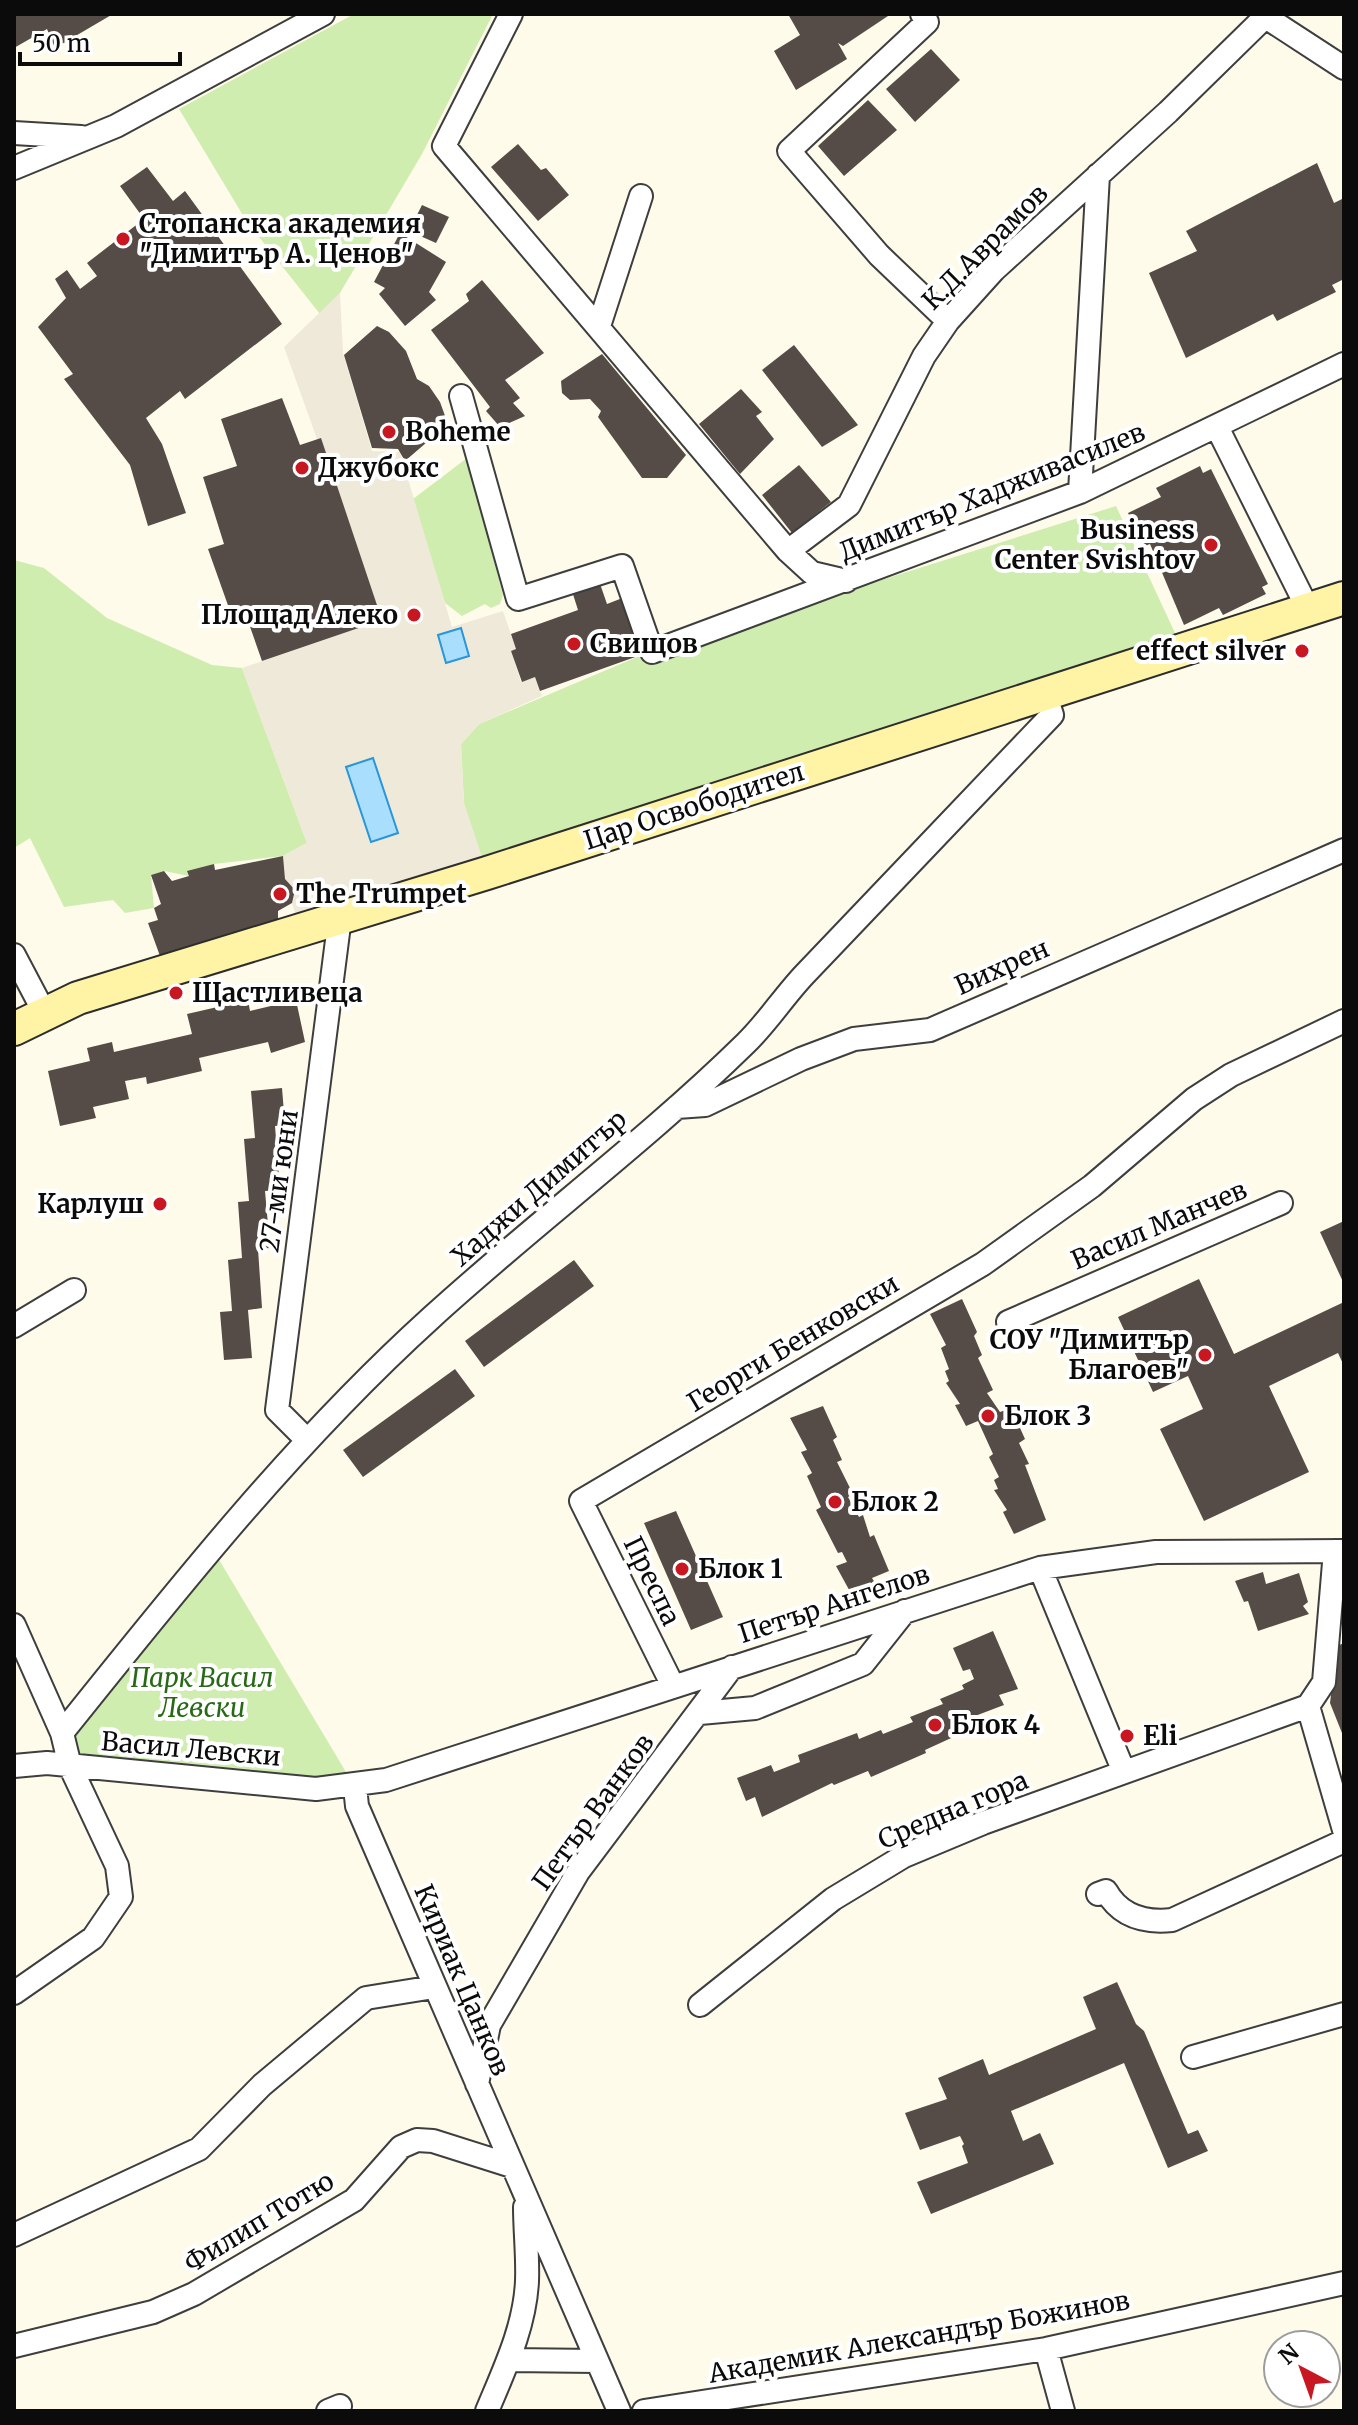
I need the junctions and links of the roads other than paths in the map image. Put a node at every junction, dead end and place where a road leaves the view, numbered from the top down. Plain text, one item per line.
1 (323, 14) edge
2 (511, 14) edge
3 (922, 14) edge
4 (1264, 15) edge
5 (1344, 68) edge
6 (14, 133) edge
7 (84, 137) junction
8 (14, 168) edge
9 (1098, 175) junction
10 (641, 196) dead end
11 (948, 321) junction
12 (599, 326) junction
13 (1344, 364) edge
14 (461, 396) dead end
15 (1217, 427) junction
16 (1080, 492) junction
17 (788, 551) junction
18 (847, 582) junction
19 (1344, 598) edge
20 (1307, 607) junction
21 (1045, 693) junction
22 (1344, 850) edge
23 (340, 917) junction
24 (14, 955) edge
25 (44, 1012) junction
26 (1344, 1021) edge
27 (14, 1029) edge
28 (677, 1107) junction
29 (1281, 1203) dead end
30 (74, 1290) dead end
31 (1008, 1322) dead end
32 (14, 1326) edge
33 (307, 1440) junction
34 (581, 1501) joint
35 (1340, 1551) edge
36 (1040, 1568) junction
37 (906, 1610) junction
38 (14, 1625) edge
39 (732, 1667) junction
40 (673, 1686) junction
41 (1308, 1706) junction
42 (700, 1713) junction
43 (62, 1733) junction
44 (14, 1766) edge
45 (70, 1766) junction
46 (1124, 1772) junction
47 (355, 1787) junction
48 (1344, 1830) edge
49 (1344, 1841) edge
50 (1098, 1894) dead end
51 (434, 1987) junction
52 (14, 1993) edge
53 (700, 2005) dead end
54 (1344, 2014) edge
55 (1193, 2057) dead end
56 (477, 2084) junction
57 (512, 2166) junction
58 (525, 2193) junction
59 (14, 2235) edge
60 (1344, 2283) edge
61 (14, 2346) edge
62 (1046, 2349) junction
63 (509, 2360) junction
64 (597, 2361) junction
65 (487, 2411) edge
66 (619, 2411) edge
67 (644, 2411) edge
68 (1063, 2411) edge

1 - 7 street
2 - 12 street
3 - 11 street
4 - 5 street
4 - 9 street, К.Д.Аврамов
6 - 7 street
7 - 8 street
9 - 11 street, К.Д.Аврамов
9 - 16 street
10 - 12 street
11 - 17 street, К.Д.Аврамов
12 - 17 street
13 - 15 street, Димитър Хадживасилев
14 - 18 street, Димитър Хадживасилев
15 - 16 street, Димитър Хадживасилев
15 - 20 street
16 - 18 street, Димитър Хадживасилев
17 - 18 street
19 - 20 street, Цар Освободител
20 - 21 street, Цар Освободител
21 - 23 street, Цар Освободител
21 - 28 street, Хаджи Димитър
22 - 28 street, Вихрен
23 - 25 street, Цар Освободител
23 - 33 street, 27-ми юни
24 - 25 street
25 - 27 street, Цар Освободител
26 - 34 street, Георги Бенковски
28 - 33 street, Хаджи Димитър
29 - 31 street, Васил Манчев
30 - 32 street
33 - 43 street, Хаджи Димитър
34 - 40 street, Преспа
35 - 36 street, Петър Ангелов
35 - 41 street
36 - 37 street, Петър Ангелов
36 - 46 street
37 - 39 street, Петър Ангелов
37 - 42 street
38 - 43 street
39 - 40 street, Петър Ангелов
39 - 42 street, Петър Ванков
40 - 47 street, Петър Ангелов
41 - 46 street, Средна гора
41 - 48 street
42 - 56 street, Петър Ванков
43 - 45 street
44 - 45 street
45 - 47 street, Васил Левски
45 - 52 street, Васил Левски
46 - 53 street, Средна гора
47 - 51 street, Кириак Цанков
49 - 50 street
51 - 56 street, Кириак Цанков
51 - 59 street
54 - 55 street
56 - 57 street, Кириак Цанков
57 - 58 street, Кириак Цанков
57 - 61 street, Филип Тотю
58 - 63 street, Кириак Цанков
58 - 64 street, Кириак Цанков
60 - 62 street, Академик Александър Божинов
62 - 67 street, Академик Александър Божинов
62 - 68 street
63 - 64 street
63 - 65 street, Кириак Цанков
64 - 66 street, Кириак Цанков

